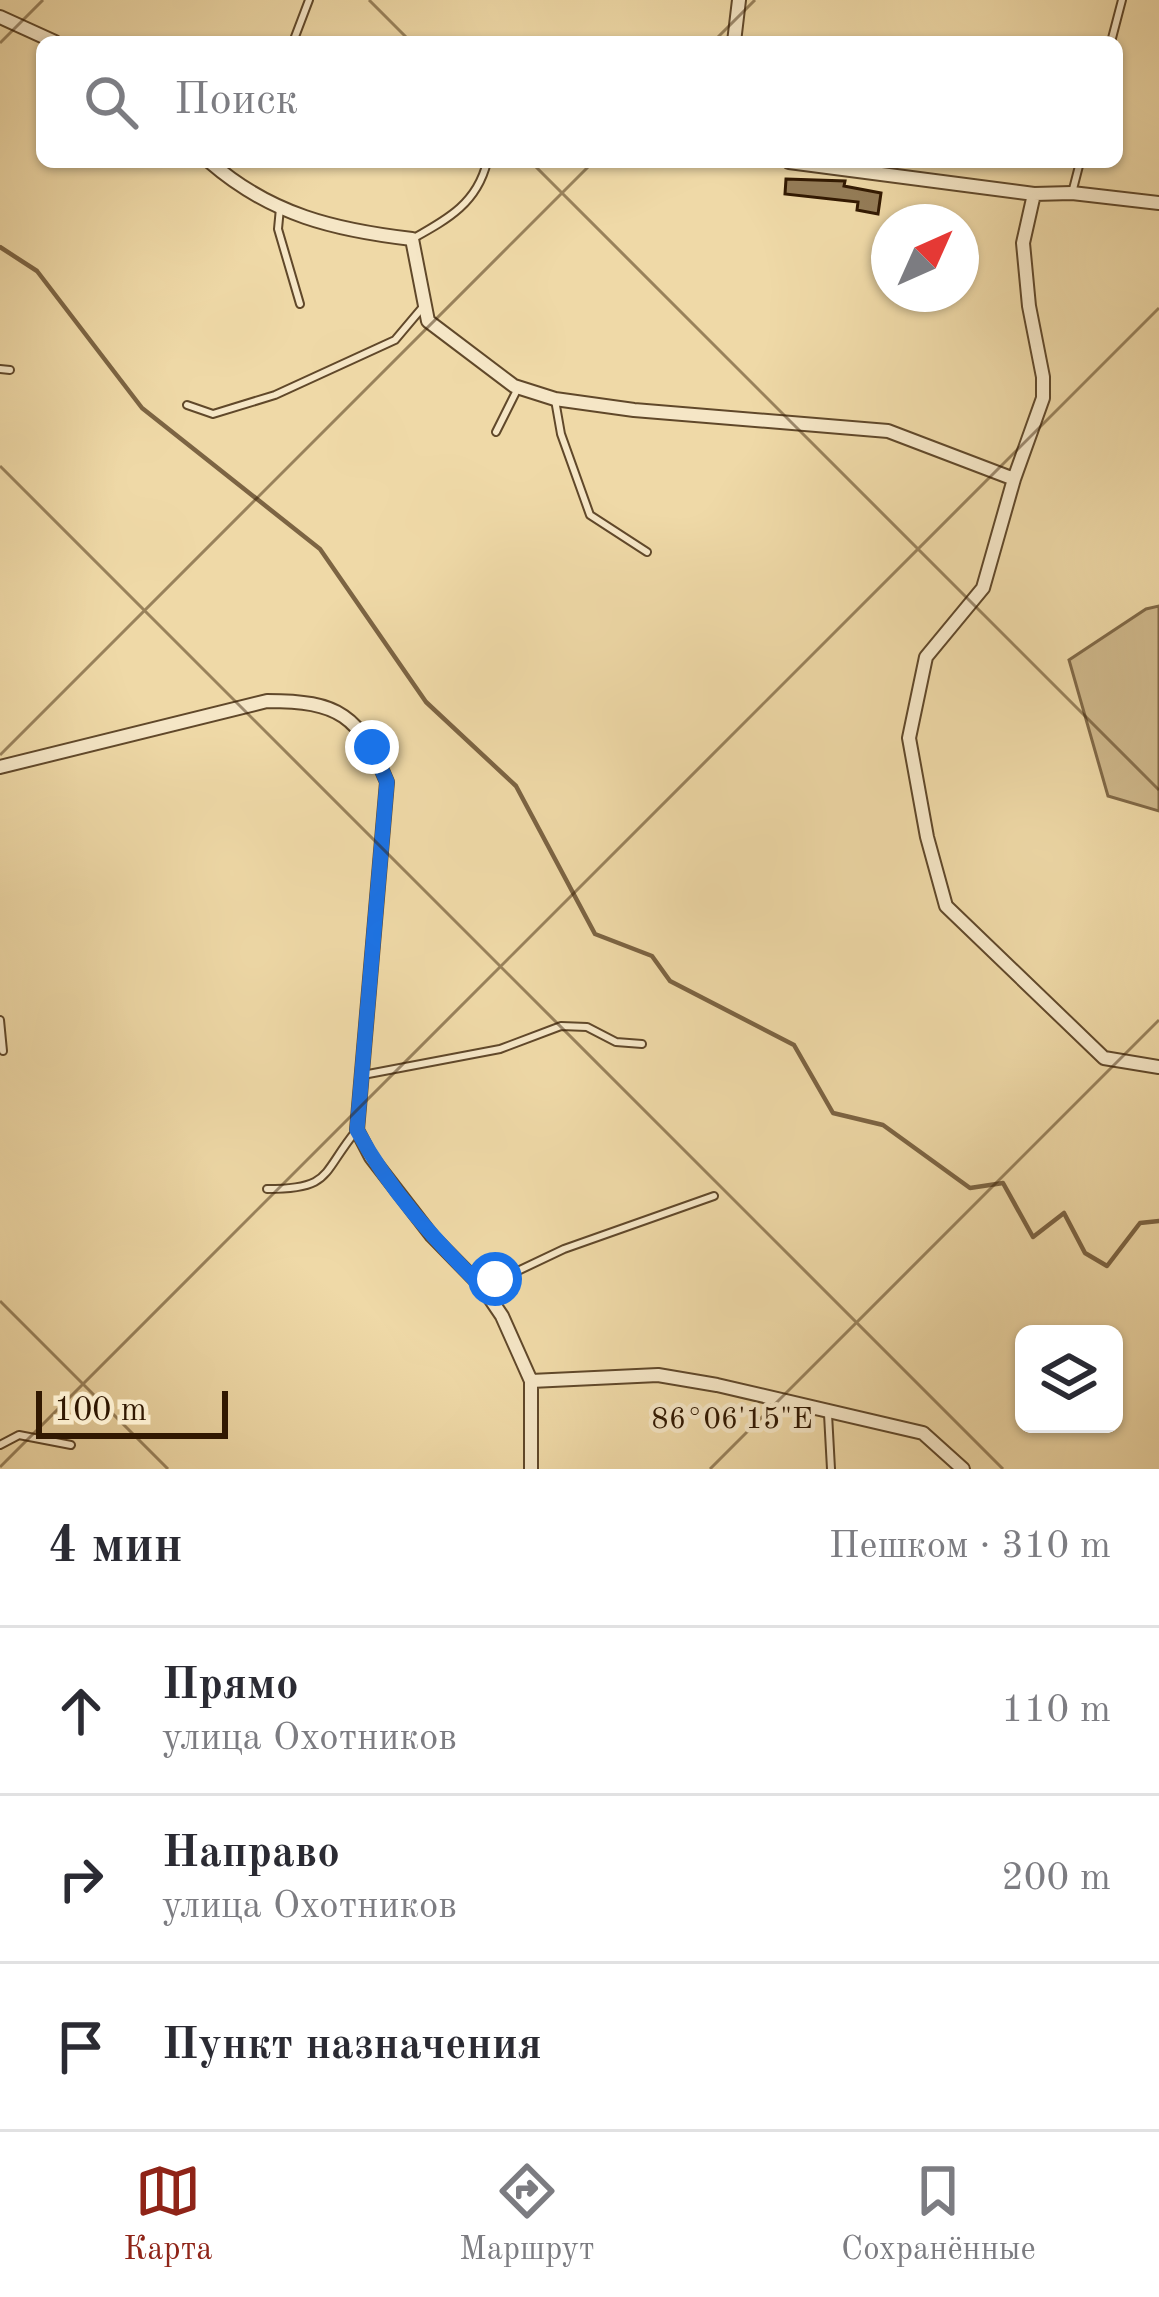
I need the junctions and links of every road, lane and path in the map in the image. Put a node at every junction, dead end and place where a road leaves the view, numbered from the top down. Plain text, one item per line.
1 (309, 0) edge
2 (739, 0) edge
3 (1122, 0) edge
4 (0, 17) edge
5 (42, 36) edge
6 (295, 36) edge
7 (735, 36) edge
8 (1113, 36) edge
9 (219, 168) edge
10 (484, 168) edge
11 (835, 168) edge
12 (1078, 168) edge
13 (1034, 194) junction
14 (1072, 194) junction
15 (1159, 202) edge
16 (280, 208) junction
17 (412, 239) junction
18 (301, 304) dead end
19 (425, 305) junction
20 (0, 369) edge
21 (10, 370) dead end
22 (518, 387) junction
23 (555, 399) junction
24 (188, 405) dead end
25 (496, 432) dead end
26 (1014, 479) junction
27 (647, 552) dead end
28 (0, 767) edge
29 (0, 1020) edge
30 (642, 1044) dead end
31 (3, 1051) dead end
32 (1159, 1067) edge
33 (363, 1075) junction
34 (357, 1130) junction
35 (267, 1189) dead end
36 (714, 1196) dead end
37 (483, 1288) junction
38 (531, 1381) junction
39 (828, 1414) junction
40 (0, 1445) edge
41 (71, 1445) dead end
42 (531, 1469) edge
43 (831, 1469) edge
44 (963, 1469) edge

1 - 6 lane
2 - 7 street
3 - 8 lane
4 - 5 street
9 - 16 street
10 - 17 lane
11 - 13 street
12 - 14 lane
13 - 14 street
13 - 26 street
14 - 15 street
16 - 17 street
16 - 18 lane
17 - 19 street
19 - 22 street
19 - 24 lane
20 - 21 lane
22 - 23 street
22 - 25 lane
23 - 26 street
23 - 27 lane
26 - 32 street
28 - 33 street
29 - 31 lane
30 - 33 lane
33 - 34 street
34 - 35 lane
34 - 37 street
36 - 37 lane
37 - 38 street
38 - 39 street
38 - 42 street
39 - 43 lane
39 - 44 street
40 - 41 lane

